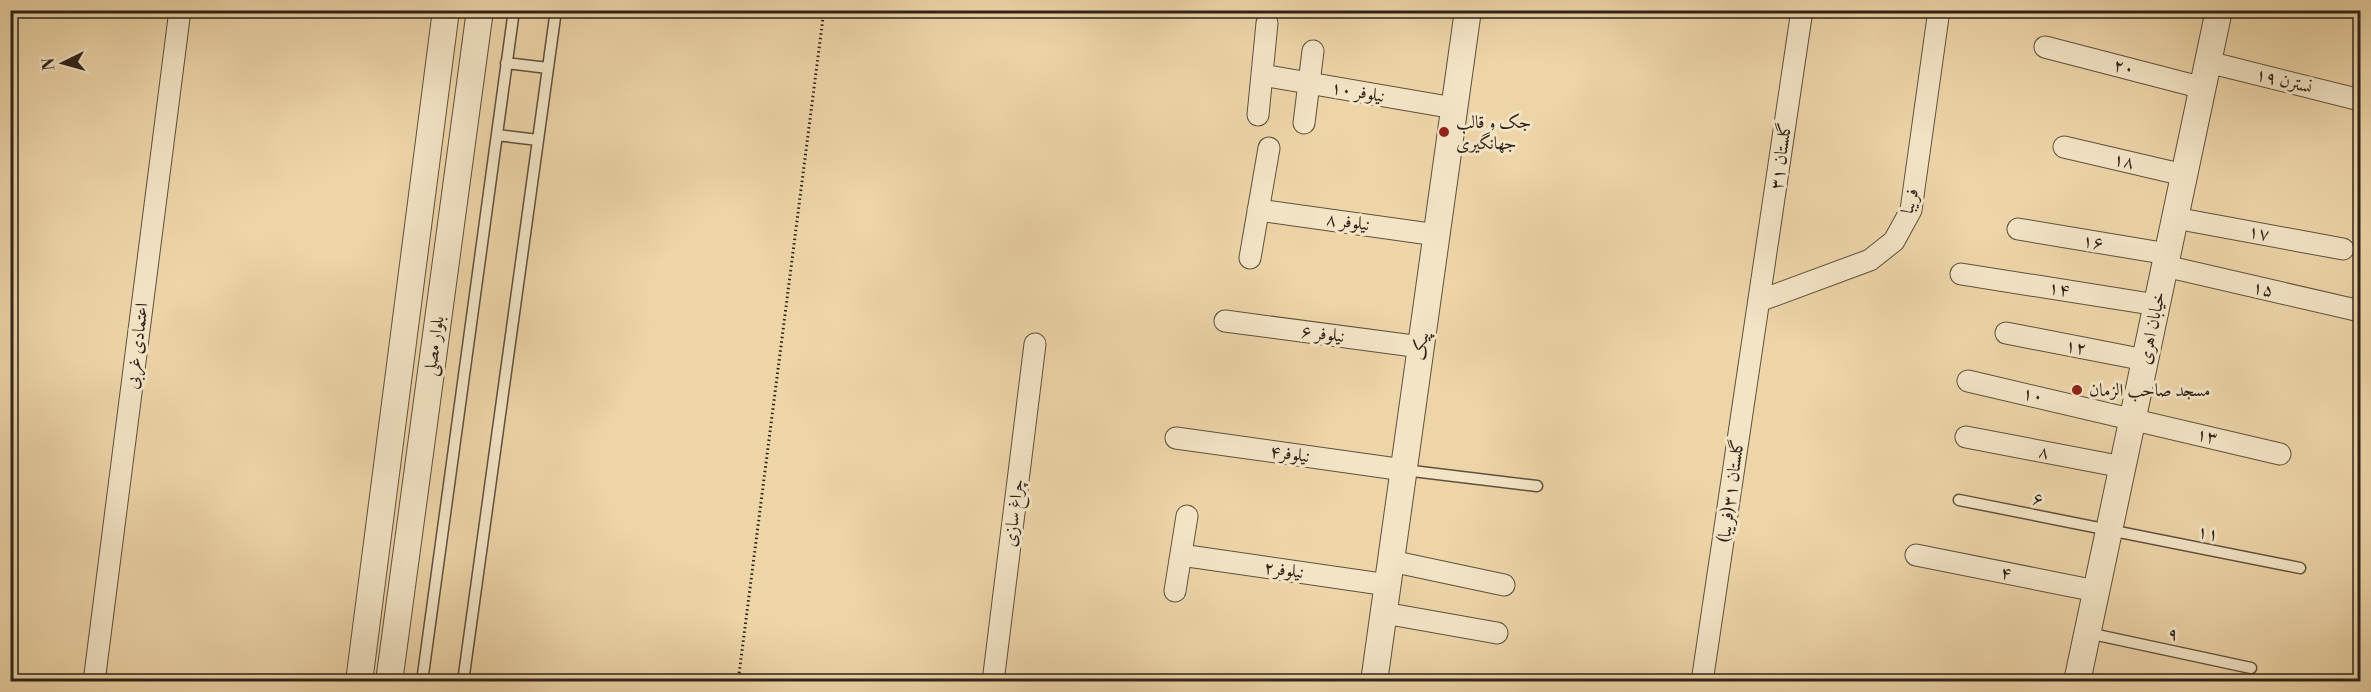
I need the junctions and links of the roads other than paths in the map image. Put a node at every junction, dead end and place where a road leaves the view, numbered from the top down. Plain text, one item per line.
1 (180, 10) edge
2 (446, 10) edge
3 (480, 10) edge
4 (514, 10) edge
5 (556, 10) edge
6 (1468, 10) edge
7 (1802, 10) edge
8 (1939, 10) edge
9 (2219, 11) edge
10 (1267, 23) dead end
11 (2045, 47) dead end
12 (1313, 51) dead end
13 (2208, 62) junction
14 (506, 63) junction
15 (548, 68) junction
16 (1262, 75) junction
17 (1309, 83) junction
18 (2203, 88) junction
19 (2361, 100) edge
20 (1454, 108) junction
21 (1258, 115) dead end
22 (1304, 123) dead end
23 (497, 135) junction
24 (538, 140) junction
25 (2064, 147) dead end
26 (1269, 148) dead end
27 (2184, 175) junction
28 (1258, 210) junction
29 (2175, 218) junction
30 (2018, 229) dead end
31 (1437, 235) junction
32 (2343, 249) dead end
33 (1250, 258) dead end
34 (2166, 260) junction
35 (1961, 274) dead end
36 (1759, 301) junction
37 (2157, 305) junction
38 (2361, 311) edge
39 (1225, 321) dead end
40 (2006, 333) dead end
41 (1035, 344) dead end
42 (1421, 346) junction
43 (2145, 360) junction
44 (1968, 381) dead end
45 (2133, 418) junction
46 (1966, 437) dead end
47 (1176, 438) dead end
48 (2280, 454) dead end
49 (2123, 467) junction
50 (1404, 470) junction
51 (1537, 486) dead end
52 (1959, 500) dead end
53 (1187, 516) dead end
54 (2109, 531) junction
55 (1181, 555) junction
56 (1916, 555) dead end
57 (2300, 568) dead end
58 (1389, 573) junction
59 (1504, 585) dead end
60 (1175, 591) dead end
61 (2096, 591) junction
62 (1384, 612) junction
63 (1497, 633) dead end
64 (2088, 633) junction
65 (2251, 668) dead end
66 (94, 681) edge
67 (359, 681) edge
68 (389, 681) edge
69 (422, 681) edge
70 (463, 681) edge
71 (993, 681) edge
72 (1374, 681) edge
73 (1702, 681) edge
74 (2077, 681) edge

1 - 66 street, اعتمادی غربی
2 - 67 street, بلوار مصلی
3 - 68 street, بلوار مصلی
4 - 14 lane
5 - 15 lane
6 - 20 street, پیک
7 - 36 street, گلستان ۳۱
8 - 36 street, فریبا
9 - 13 street, خیابان اهری
10 - 16 street
11 - 18 street, ۲۰
12 - 17 street
13 - 18 street, خیابان اهری
13 - 19 street, نسترن ۱۹
14 - 15 lane
14 - 23 lane
15 - 24 lane
16 - 17 street, نیلوفر ۱۰
16 - 21 street
17 - 20 street, نیلوفر ۱۰
17 - 22 street
18 - 27 street, خیابان اهری
20 - 31 street, پیک
23 - 24 lane
23 - 69 lane
24 - 70 lane
25 - 27 street, ۱۸
26 - 28 street
27 - 29 street, خیابان اهری
28 - 31 street, نیلوفر ۸
28 - 33 street
29 - 32 street, ۱۷
29 - 34 street, خیابان اهری
30 - 34 street, ۱۶
31 - 42 street, پیک
34 - 37 street, خیابان اهری
34 - 38 street, ۱۵
35 - 37 street, ۱۴
36 - 73 street, گلستان ۳۱(فریبا)
37 - 43 street, خیابان اهری
39 - 42 street, نیلوفر ۶
40 - 43 street, ۱۲
41 - 71 street, چراغ سازی
42 - 50 street, پیک
43 - 45 street, خیابان اهری
44 - 45 street, ۱۰
45 - 48 street, ۱۳
45 - 49 street, خیابان اهری
46 - 49 street, ۸
47 - 50 street, نیلوفر۴
49 - 54 street, خیابان اهری
50 - 51 lane
50 - 58 street, پیک
52 - 54 lane, ۶
53 - 55 street
54 - 57 lane, ۱۱
54 - 61 street, خیابان اهری
55 - 58 street, نیلوفر۲
55 - 60 street
56 - 61 street, ۴
58 - 59 street, نیلوفر۲
58 - 62 street, پیک
61 - 64 street, خیابان اهری
62 - 63 street
62 - 72 street, پیک
64 - 65 lane, ۹
64 - 74 street, خیابان اهری

